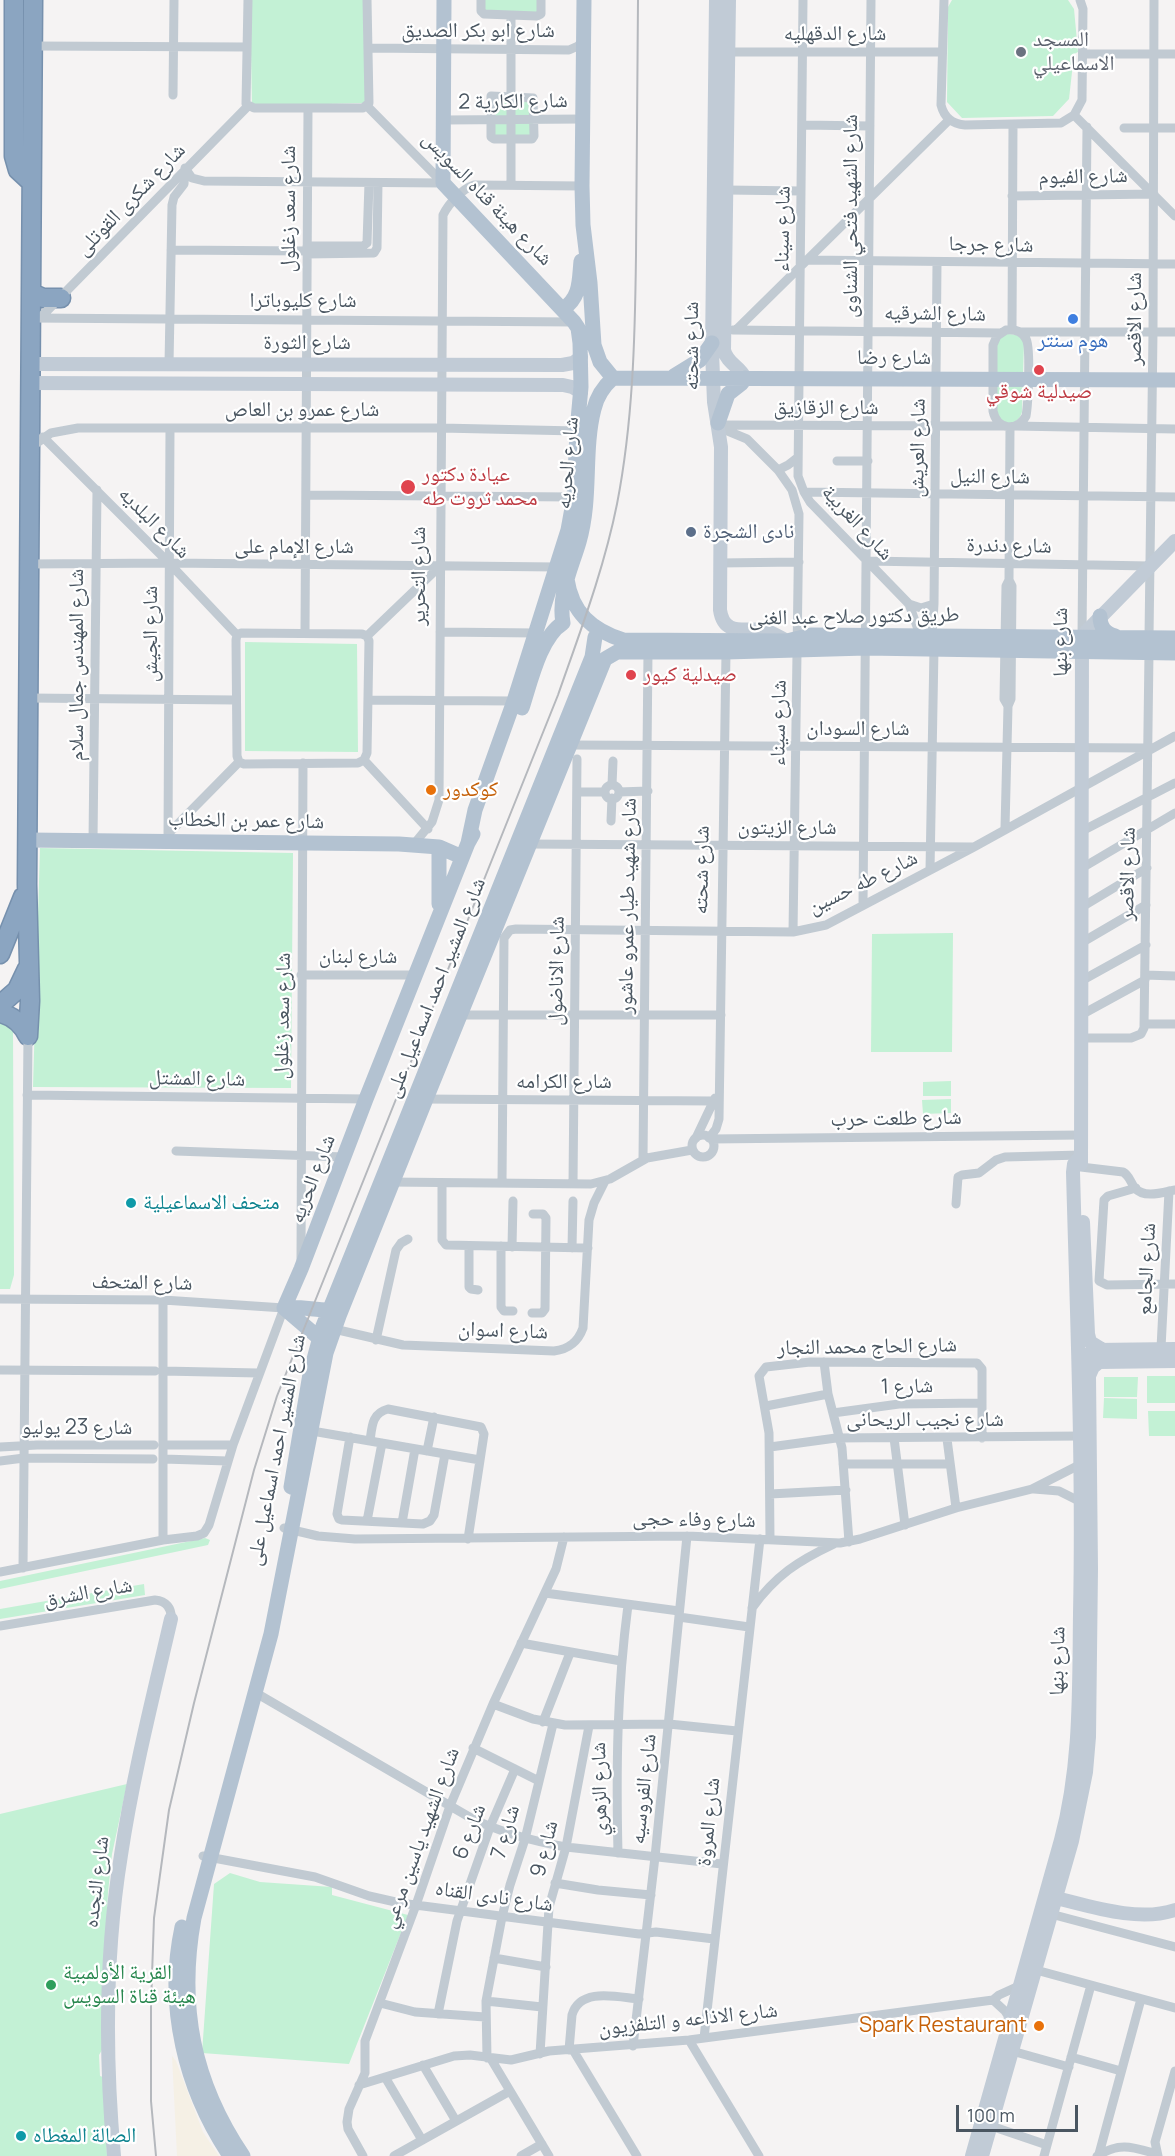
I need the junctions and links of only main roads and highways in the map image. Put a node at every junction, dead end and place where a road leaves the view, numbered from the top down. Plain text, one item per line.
1 (14, 0) edge
2 (33, 0) edge
3 (444, 0) edge
4 (584, 0) edge
5 (716, 0) edge
6 (729, 0) edge
7 (31, 182) junction
8 (583, 225) junction
9 (32, 293) junction
10 (61, 298) road end
11 (563, 309) junction
12 (574, 322) joint
13 (716, 348) junction
14 (581, 357) junction
15 (50, 363) junction
16 (31, 364) junction
17 (562, 365) junction
18 (673, 377) junction
19 (713, 377) junction
20 (613, 378) junction
21 (745, 378) junction
22 (1175, 380) edge
23 (31, 383) junction
24 (51, 383) junction
25 (563, 385) junction
26 (581, 392) junction
27 (586, 416) junction
28 (718, 425) junction
29 (582, 470) junction
30 (1175, 542) edge
31 (567, 579) junction
32 (1100, 616) junction
33 (563, 623) junction
34 (1115, 636) junction
35 (595, 637) junction
36 (1175, 638) edge
37 (623, 640) junction
38 (794, 643) junction
39 (1082, 644) junction
40 (1149, 645) junction
41 (1175, 653) edge
42 (603, 662) joint
43 (28, 840) junction
44 (440, 847) junction
45 (465, 850) junction
46 (27, 884) junction
47 (439, 913) junction
48 (0, 954) edge
49 (28, 966) junction
50 (0, 1005) edge
51 (0, 1014) edge
52 (454, 1015) junction
53 (387, 1182) junction
54 (284, 1308) junction
55 (329, 1310) junction
56 (319, 1338) junction
57 (1084, 1344) junction
58 (1168, 1349) edge
59 (1101, 1356) junction
60 (1175, 1361) edge
61 (1079, 1368) junction
62 (1086, 1461) junction
63 (288, 1529) junction
64 (1086, 1569) junction
65 (271, 1616) junction
66 (171, 1618) road end
67 (240, 1736) junction
68 (1051, 1897) junction
69 (1174, 1912) edge
70 (1047, 1913) junction
71 (211, 2112) junction
72 (114, 2156) edge
73 (230, 2156) edge
74 (243, 2156) edge
75 (972, 2156) edge
76 (982, 2156) edge

1 - 7 highway
2 - 7 highway
3 - 11 main road, شارع هيئة قناه السويس
4 - 8 main road
5 - 13 main road, شارع شحته
6 - 13 main road, شارع شحته
7 - 9 highway
8 - 11 main road
8 - 20 main road
9 - 10 highway
9 - 16 highway
11 - 12 main road, شارع هيئة قناه السويس
12 - 14 main road, شارع الحريه
13 - 18 main road
13 - 19 main road, شارع شحته
13 - 21 main road, شارع شحته
14 - 17 main road, شارع الثورة
14 - 26 main road, شارع الحريه
15 - 16 main road, شارع الثورة
15 - 17 main road, شارع الثورة
15 - 24 main road
16 - 23 highway
17 - 25 main road
18 - 19 main road, شارع رضا
18 - 20 main road, شارع رضا
19 - 21 main road, شارع رضا
19 - 28 main road, شارع شحته
20 - 27 main road, شارع الحريه
21 - 22 main road, شارع رضا
21 - 28 main road
23 - 24 main road, شارع الثورة
23 - 43 highway
24 - 25 main road, شارع الثورة
25 - 26 main road, شارع الثورة
26 - 27 main road, شارع الحريه
27 - 29 main road, شارع الحريه
27 - 29 main road, شارع الحريه
28 - 38 main road, شارع شحته
29 - 31 main road, شارع الحريه
29 - 45 main road, شارع الحريه
30 - 32 main road
31 - 33 main road, شارع الحريه
31 - 37 main road, طريق دكتور صلاح عبد الغنى
32 - 34 main road
32 - 39 main road
33 - 35 main road
33 - 45 main road, شارع الحريه
34 - 39 main road, طريق دكتور صلاح عبد الغنى
34 - 40 main road, طريق دكتور صلاح عبد الغنى
35 - 37 main road
35 - 52 main road, شارع المشير احمد اسماعيل على
36 - 40 main road, طريق دكتور صلاح عبد الغنى
37 - 38 main road, طريق دكتور صلاح عبد الغنى
38 - 39 main road, طريق دكتور صلاح عبد الغنى
38 - 42 main road, طريق دكتور صلاح عبد الغنى
39 - 40 main road, طريق دكتور صلاح عبد الغنى
39 - 57 main road, شارع بنها
40 - 41 main road, طريق دكتور صلاح عبد الغنى
42 - 52 main road, شارع المشير احمد اسماعيل على
43 - 44 main road, شارع عمر بن الخطاب
43 - 46 highway
44 - 45 main road, شارع عمر بن الخطاب
44 - 47 main road
45 - 47 main road, شارع الحريه
46 - 48 highway
46 - 49 highway
47 - 54 main road, شارع الحريه
49 - 50 highway
49 - 51 highway
52 - 53 main road, شارع المشير احمد اسماعيل على
53 - 55 main road, شارع المشير احمد اسماعيل على
53 - 63 main road, شارع المشير احمد اسماعيل على
54 - 55 main road
54 - 56 main road
55 - 56 main road, شارع المشير احمد اسماعيل على
56 - 63 main road, شارع المشير احمد اسماعيل على
57 - 59 main road
57 - 61 main road, شارع بنها
58 - 59 main road
59 - 60 main road
59 - 61 main road
59 - 62 main road, شارع بنها
61 - 62 main road, شارع بنها
62 - 64 main road, شارع بنها
62 - 64 main road, شارع بنها
63 - 65 main road, شارع المشير احمد اسماعيل على
64 - 68 main road, شارع بنها
65 - 67 main road, شارع المشير احمد اسماعيل على
65 - 67 main road, شارع المشير احمد اسماعيل على
66 - 72 main road, شارع النجده
67 - 71 main road, شارع المشير احمد اسماعيل على
68 - 69 main road
68 - 70 main road, شارع بنها
70 - 75 main road, شارع بنها
70 - 76 main road, شارع بنها
71 - 73 main road, شارع المشير احمد اسماعيل على
71 - 74 main road, شارع المشير احمد اسماعيل على

